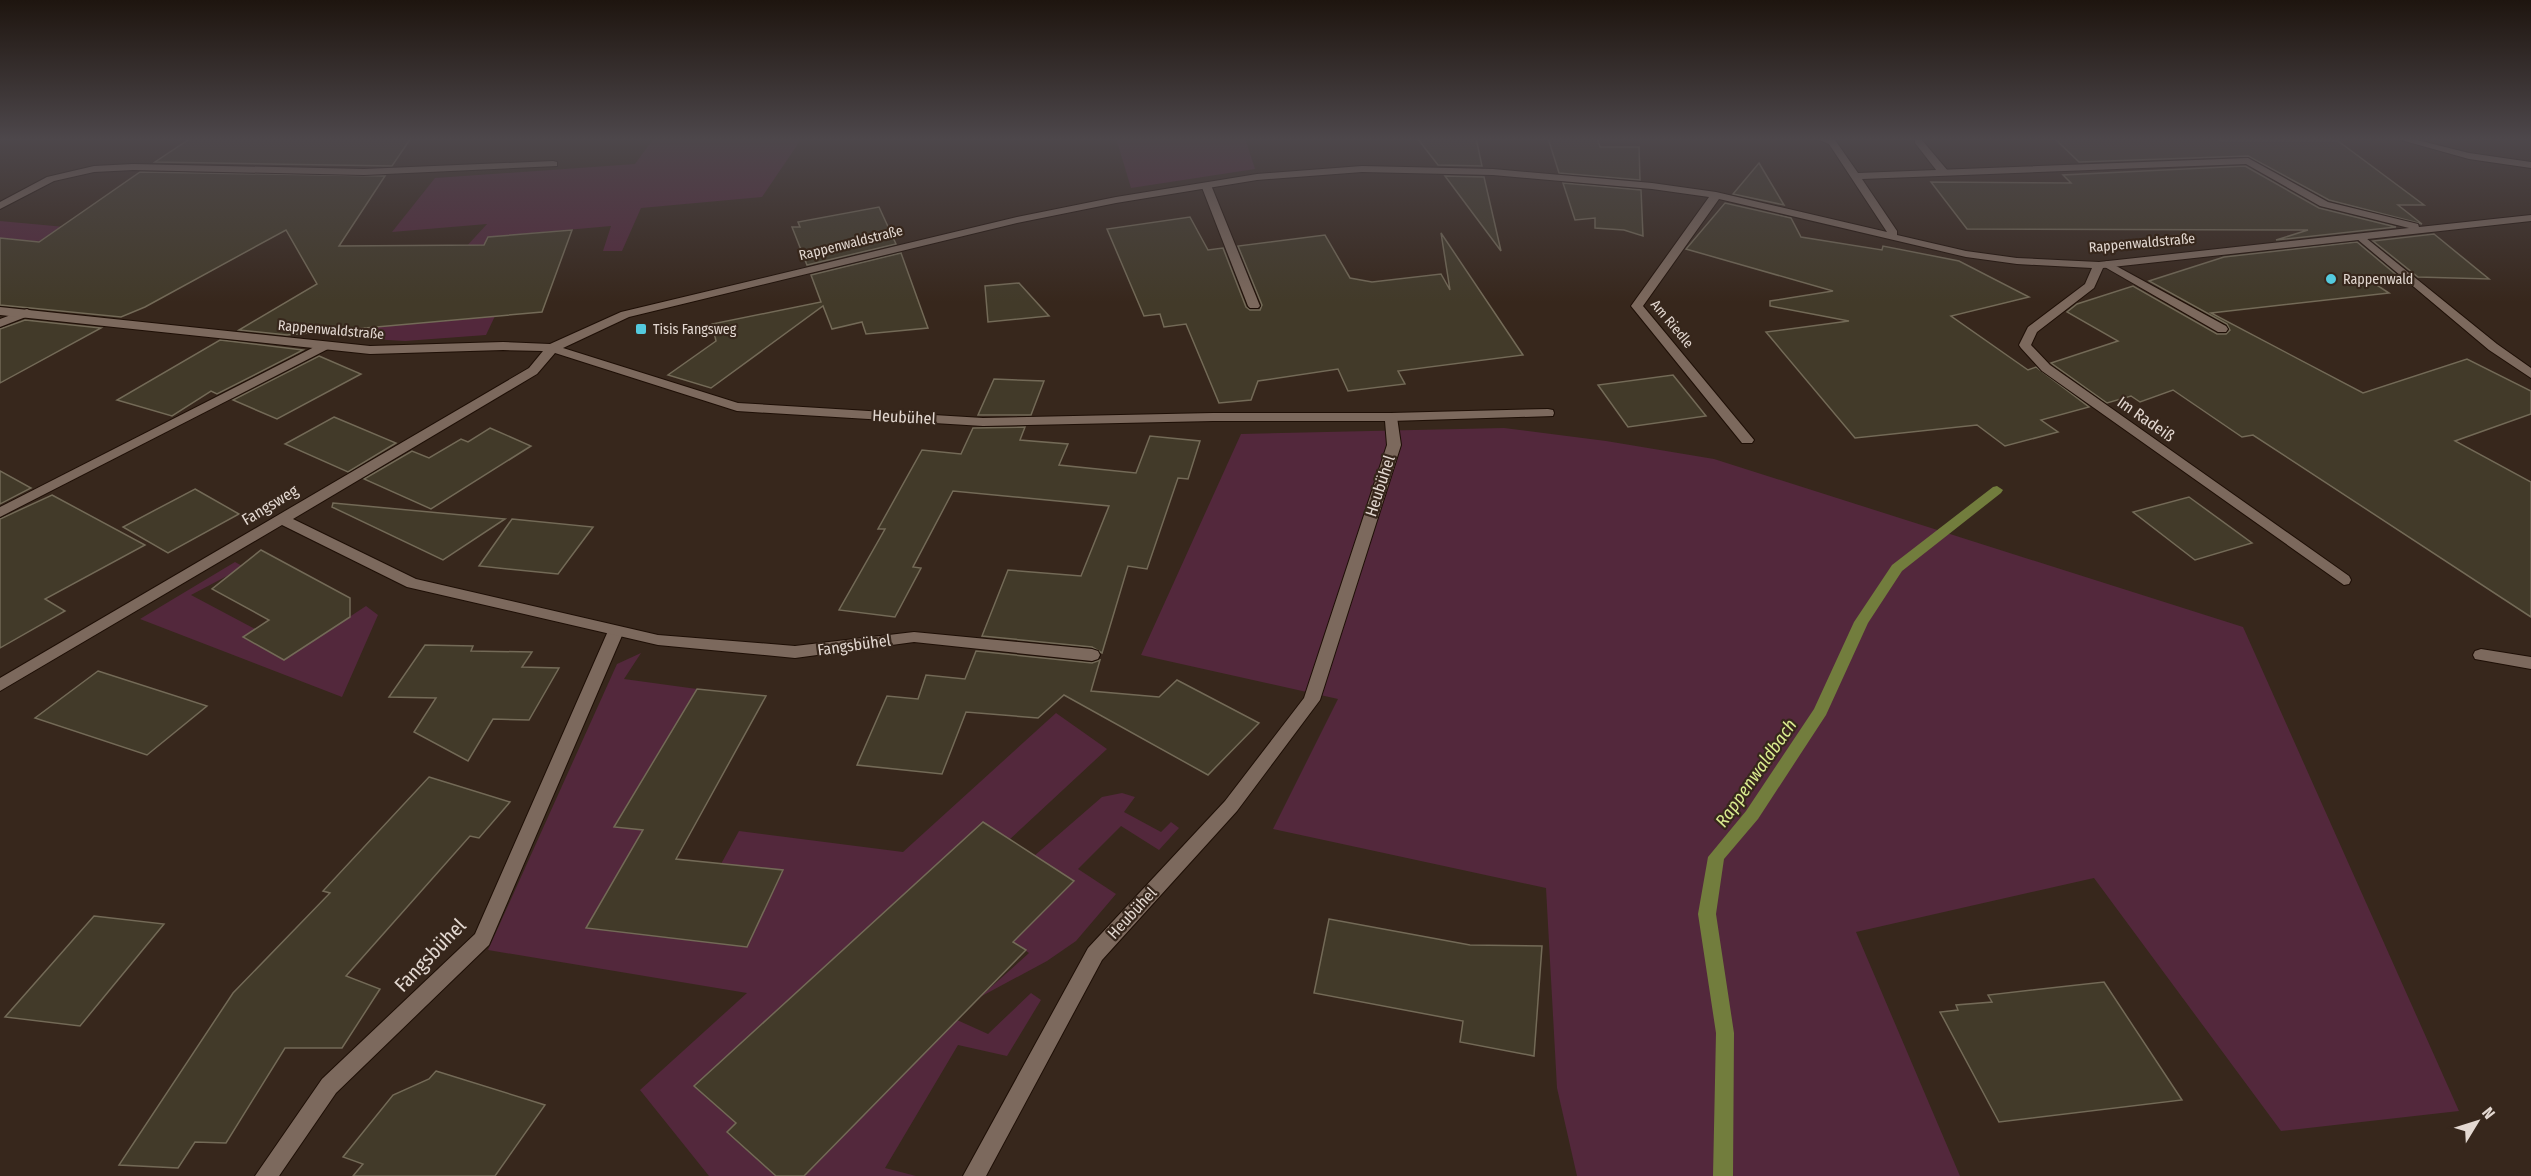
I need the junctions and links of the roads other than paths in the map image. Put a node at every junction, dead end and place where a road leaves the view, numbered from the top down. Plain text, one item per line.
1 (25, 193) edge
2 (1163, 193) edge
3 (1209, 193) edge
4 (1700, 193) edge
5 (1866, 193) edge
6 (2304, 193) edge
7 (1716, 195) junction
8 (0, 206) edge
9 (2531, 218) edge
10 (2430, 229) junction
11 (1892, 237) junction
12 (2361, 237) junction
13 (2103, 264) junction
14 (1254, 306) dead end
15 (0, 310) edge
16 (27, 313) junction
17 (0, 323) edge
18 (2223, 329) dead end
19 (324, 346) junction
20 (552, 348) junction
21 (2531, 374) edge
22 (1548, 413) dead end
23 (1391, 417) junction
24 (1747, 440) dead end
25 (0, 513) edge
26 (282, 519) junction
27 (2344, 580) dead end
28 (616, 631) junction
29 (2481, 654) dead end
30 (1092, 655) dead end
31 (2531, 663) edge
32 (0, 685) edge
33 (266, 1176) edge
34 (974, 1176) edge

1 - 8 street
2 - 20 street, Rappenwaldstraße
3 - 14 street
4 - 7 street, Rappenwaldstraße
5 - 11 street
6 - 10 street, Rappenwaldstraße
7 - 11 street, Rappenwaldstraße
7 - 24 street, Am Riedle
9 - 10 street, Rappenwaldstraße
10 - 12 street, Rappenwaldstraße
11 - 13 street, Rappenwaldstraße
12 - 13 street, Rappenwaldstraße
12 - 21 street
13 - 18 street
13 - 27 street, Im Radeiß
15 - 16 street, Rappenwaldstraße
16 - 17 street
16 - 19 street, Rappenwaldstraße
19 - 20 street, Rappenwaldstraße
19 - 25 street
20 - 23 street, Heubühel
20 - 26 street, Fangsweg
22 - 23 street
23 - 34 street, Heubühel
26 - 28 street, Fangsbühel
26 - 32 street, Fangsweg
28 - 30 street, Fangsbühel
28 - 33 street, Fangsbühel
29 - 31 street

